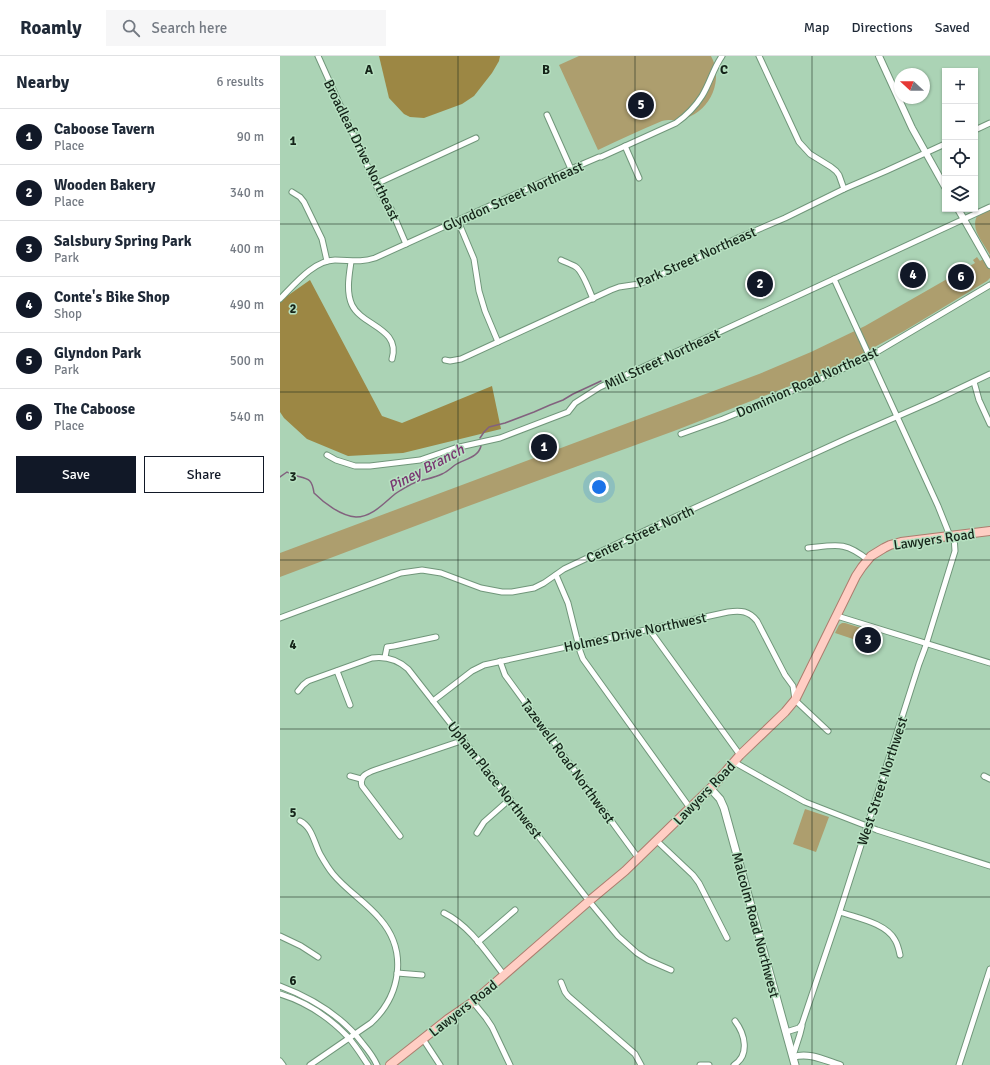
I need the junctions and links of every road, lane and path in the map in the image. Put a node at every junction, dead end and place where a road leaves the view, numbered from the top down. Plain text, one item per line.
1 (318, 56) edge
2 (722, 56) edge
3 (758, 56) edge
4 (879, 56) edge
5 (547, 115) dead end
6 (990, 123) edge
7 (978, 129) edge
8 (476, 138) dead end
9 (942, 145) edge
10 (625, 146) junction
11 (925, 153) junction
12 (571, 169) junction
13 (639, 178) dead end
14 (942, 182) edge
15 (376, 184) junction
16 (844, 189) junction
17 (292, 192) dead end
18 (990, 207) edge
19 (960, 212) edge
20 (964, 219) junction
21 (458, 221) junction
22 (406, 244) junction
23 (560, 260) dead end
24 (327, 261) junction
25 (351, 262) junction
26 (990, 265) edge
27 (834, 279) junction
28 (990, 285) edge
29 (280, 299) edge
30 (593, 299) junction
31 (498, 342) junction
32 (870, 356) junction
33 (392, 359) dead end
34 (445, 360) dead end
35 (990, 374) edge
36 (974, 382) junction
37 (897, 417) junction
38 (990, 424) edge
39 (681, 434) dead end
40 (326, 455) dead end
41 (990, 531) edge
42 (952, 536) junction
43 (808, 548) dead end
44 (868, 560) junction
45 (556, 575) junction
46 (837, 616) junction
47 (280, 618) edge
48 (649, 629) junction
49 (436, 637) dead end
50 (578, 644) junction
51 (926, 644) junction
52 (385, 657) junction
53 (500, 661) junction
54 (990, 663) edge
55 (337, 671) junction
56 (298, 691) dead end
57 (795, 700) junction
58 (434, 701) junction
59 (350, 705) dead end
60 (828, 731) dead end
61 (464, 740) junction
62 (740, 755) junction
63 (734, 762) junction
64 (350, 776) dead end
65 (984, 776) dead end
66 (990, 779) edge
67 (361, 780) junction
68 (710, 788) junction
69 (510, 799) junction
70 (690, 808) junction
71 (300, 821) dead end
72 (867, 827) junction
73 (478, 833) dead end
74 (400, 836) dead end
75 (658, 841) junction
76 (639, 859) junction
77 (990, 866) edge
78 (589, 901) junction
79 (515, 910) dead end
80 (840, 912) junction
81 (444, 913) dead end
82 (280, 936) edge
83 (727, 938) dead end
84 (478, 942) junction
85 (900, 955) dead end
86 (318, 957) dead end
87 (990, 969) edge
88 (671, 970) dead end
89 (398, 973) junction
90 (422, 975) dead end
91 (504, 975) junction
92 (561, 982) dead end
93 (280, 986) edge
94 (280, 994) edge
95 (473, 1002) junction
96 (735, 1021) dead end
97 (802, 1024) junction
98 (786, 1032) junction
99 (355, 1034) junction
100 (349, 1038) junction
101 (423, 1039) junction
102 (793, 1057) junction
103 (280, 1061) edge
104 (283, 1065) edge
105 (310, 1065) edge
106 (368, 1065) edge
107 (377, 1065) edge
108 (390, 1065) edge
109 (440, 1065) edge
110 (510, 1065) edge
111 (641, 1065) edge
112 (700, 1065) edge
113 (709, 1065) edge
114 (734, 1065) edge
115 (795, 1065) edge
116 (840, 1065) edge
117 (958, 1065) edge

1 - 15 street, Broadleaf Drive Northeast
2 - 10 street, Glyndon Street Northeast
3 - 16 street
4 - 11 street
5 - 12 street
6 - 7 street
8 - 15 street
9 - 11 street, Park Street Northeast
10 - 12 street, Glyndon Street Northeast
10 - 13 street
11 - 14 street
11 - 16 street, Park Street Northeast
12 - 21 street, Glyndon Street Northeast
15 - 22 street, Broadleaf Drive Northeast
16 - 30 street, Park Street Northeast
17 - 24 street
18 - 20 street, Mill Street Northeast
19 - 20 street
20 - 26 street
20 - 27 street, Mill Street Northeast
21 - 22 street, Glyndon Street Northeast
21 - 31 street
22 - 25 street, Glyndon Street Northeast
23 - 30 street
24 - 25 street, Glyndon Street Northeast
24 - 29 street
25 - 33 street
27 - 32 street
27 - 40 street, Mill Street Northeast
28 - 32 street, Dominion Road Northeast
30 - 31 street, Park Street Northeast
31 - 34 street, Park Street Northeast
32 - 37 street
32 - 39 street, Dominion Road Northeast
35 - 36 street, Center Street North
36 - 37 street, Center Street North
36 - 38 street
37 - 42 street
37 - 45 street, Center Street North
41 - 42 main road, Lawyers Road
42 - 44 main road, Lawyers Road
42 - 51 street, West Street Northwest
43 - 44 street
44 - 46 main road, Lawyers Road
45 - 47 street, Center Street North
45 - 50 street
46 - 51 street
46 - 57 main road, Lawyers Road
48 - 50 street, Holmes Drive Northwest
48 - 57 street, Holmes Drive Northwest
48 - 62 street
49 - 52 street
50 - 53 street, Holmes Drive Northwest
50 - 70 street
51 - 54 street
51 - 72 street, West Street Northwest
52 - 55 street
52 - 58 street, Upham Place Northwest
53 - 58 street, Holmes Drive Northwest
53 - 76 street, Tazewell Road Northwest
55 - 56 street
55 - 59 street
57 - 60 street
57 - 62 main road, Lawyers Road
58 - 61 street, Upham Place Northwest
61 - 67 street
61 - 69 street, Upham Place Northwest
62 - 63 main road, Lawyers Road
63 - 68 main road, Lawyers Road
63 - 72 street
64 - 67 street
65 - 66 street
67 - 74 street
68 - 70 main road, Lawyers Road
68 - 98 main road, Malcolm Road Northwest
69 - 73 street
69 - 78 street, Upham Place Northwest
70 - 75 main road, Lawyers Road
71 - 89 street
72 - 77 street
72 - 80 street, West Street Northwest
75 - 76 main road, Lawyers Road
75 - 83 street
76 - 78 main road, Lawyers Road
78 - 88 street, Upham Place Northwest
78 - 91 main road, Lawyers Road
79 - 84 street
80 - 85 street
80 - 97 street, West Street Northwest
81 - 84 street
82 - 86 street
84 - 91 street
87 - 117 street
89 - 90 street
89 - 99 street
91 - 95 main road, Lawyers Road
92 - 111 street
93 - 99 street
94 - 100 street
95 - 101 main road, Lawyers Road
95 - 110 street
96 - 114 street
97 - 98 street
97 - 102 street, West Street Northwest
98 - 102 main road, Malcolm Road Northwest
99 - 100 street
99 - 107 street
100 - 105 street
100 - 106 street
101 - 108 main road, Lawyers Road
101 - 109 street
102 - 115 main road, Malcolm Road Northwest
102 - 116 street
103 - 104 street
112 - 113 street

